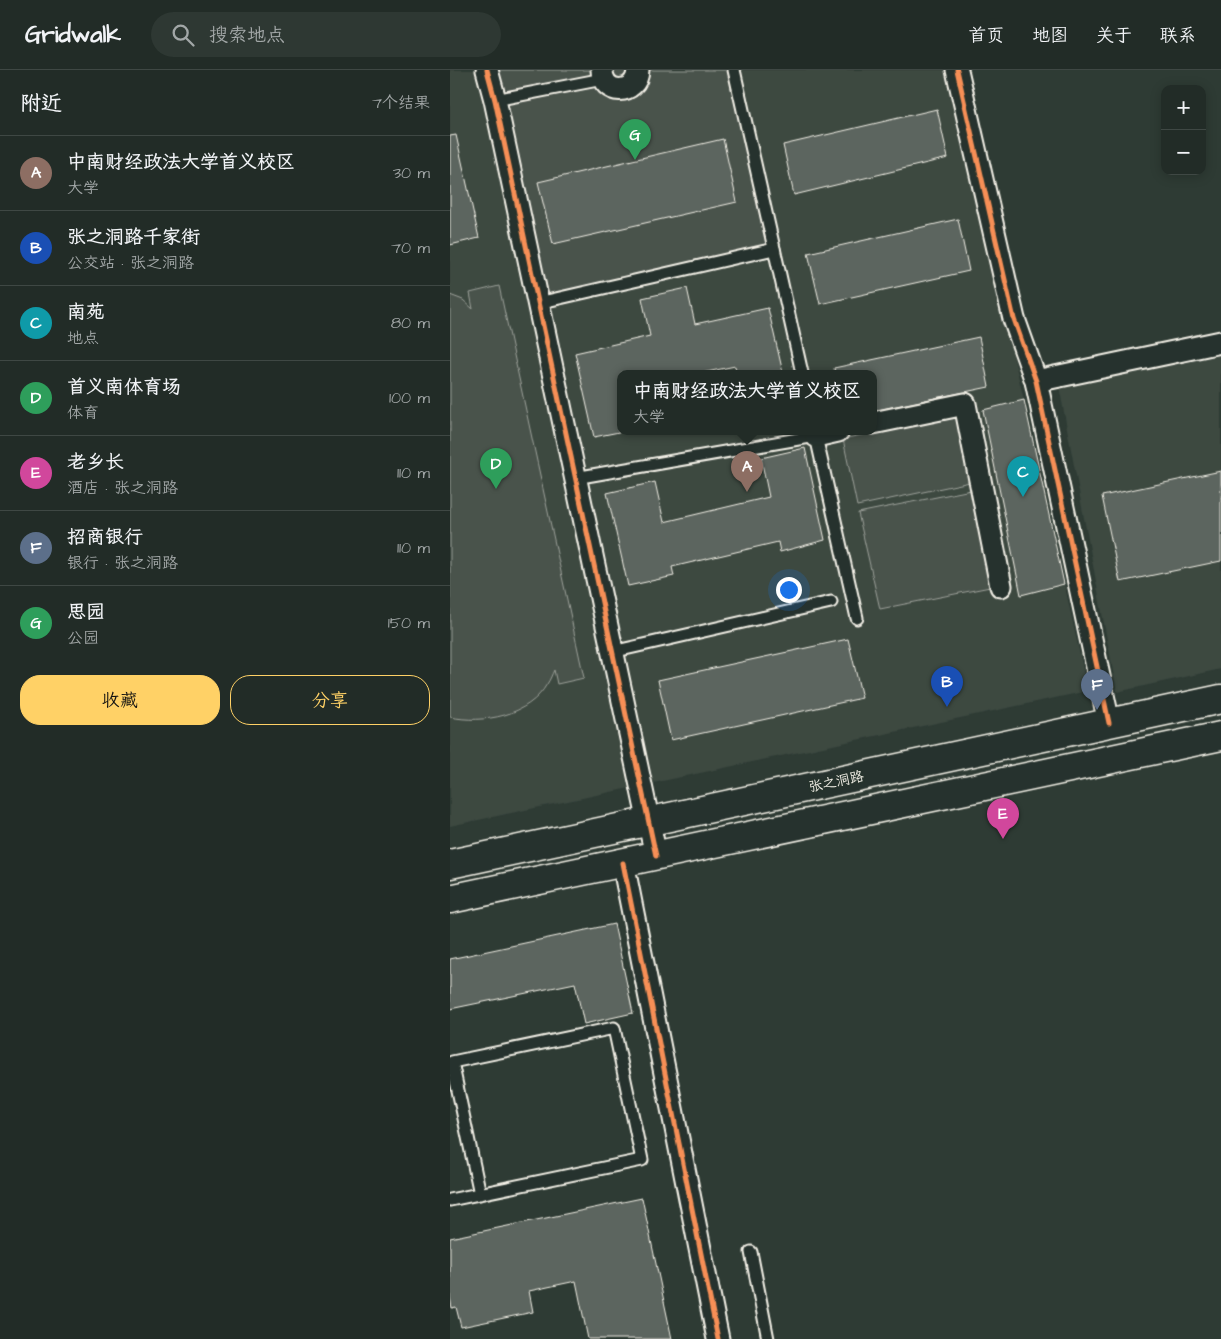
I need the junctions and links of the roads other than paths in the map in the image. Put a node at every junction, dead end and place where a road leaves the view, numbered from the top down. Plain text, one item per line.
1 (487, 70) edge
2 (638, 70) edge
3 (734, 70) edge
4 (957, 70) edge
5 (602, 74) edge
6 (495, 100) junction
7 (774, 249) junction
8 (538, 303) junction
9 (1221, 342) edge
10 (801, 370) edge
11 (1036, 381) junction
12 (877, 422) edge
13 (804, 435) edge
14 (815, 435) edge
15 (575, 478) junction
16 (1001, 586) dead end
17 (831, 602) dead end
18 (856, 618) dead end
19 (612, 652) junction
20 (1221, 698) edge
21 (1109, 723) junction
22 (1221, 736) edge
23 (648, 821) junction
24 (656, 856) junction
25 (624, 863) junction
26 (450, 864) edge
27 (450, 899) edge
28 (480, 1194) junction
29 (450, 1200) edge
30 (751, 1252) dead end
31 (718, 1339) edge
32 (768, 1339) edge

1 - 6 street
2 - 5 street
3 - 7 lane
4 - 11 street
5 - 6 lane
6 - 8 street
7 - 8 lane
7 - 10 lane
8 - 15 street
9 - 11 street
11 - 21 street
12 - 16 street
13 - 15 lane
14 - 18 lane
15 - 19 street
17 - 19 lane
19 - 23 street
20 - 21 main road, 张之洞路
21 - 23 main road, 张之洞路
22 - 24 main road
23 - 24 street
23 - 26 main road, 张之洞路
24 - 25 main road
25 - 27 main road
25 - 31 street
28 - 28 lane
28 - 29 lane
30 - 32 lane

